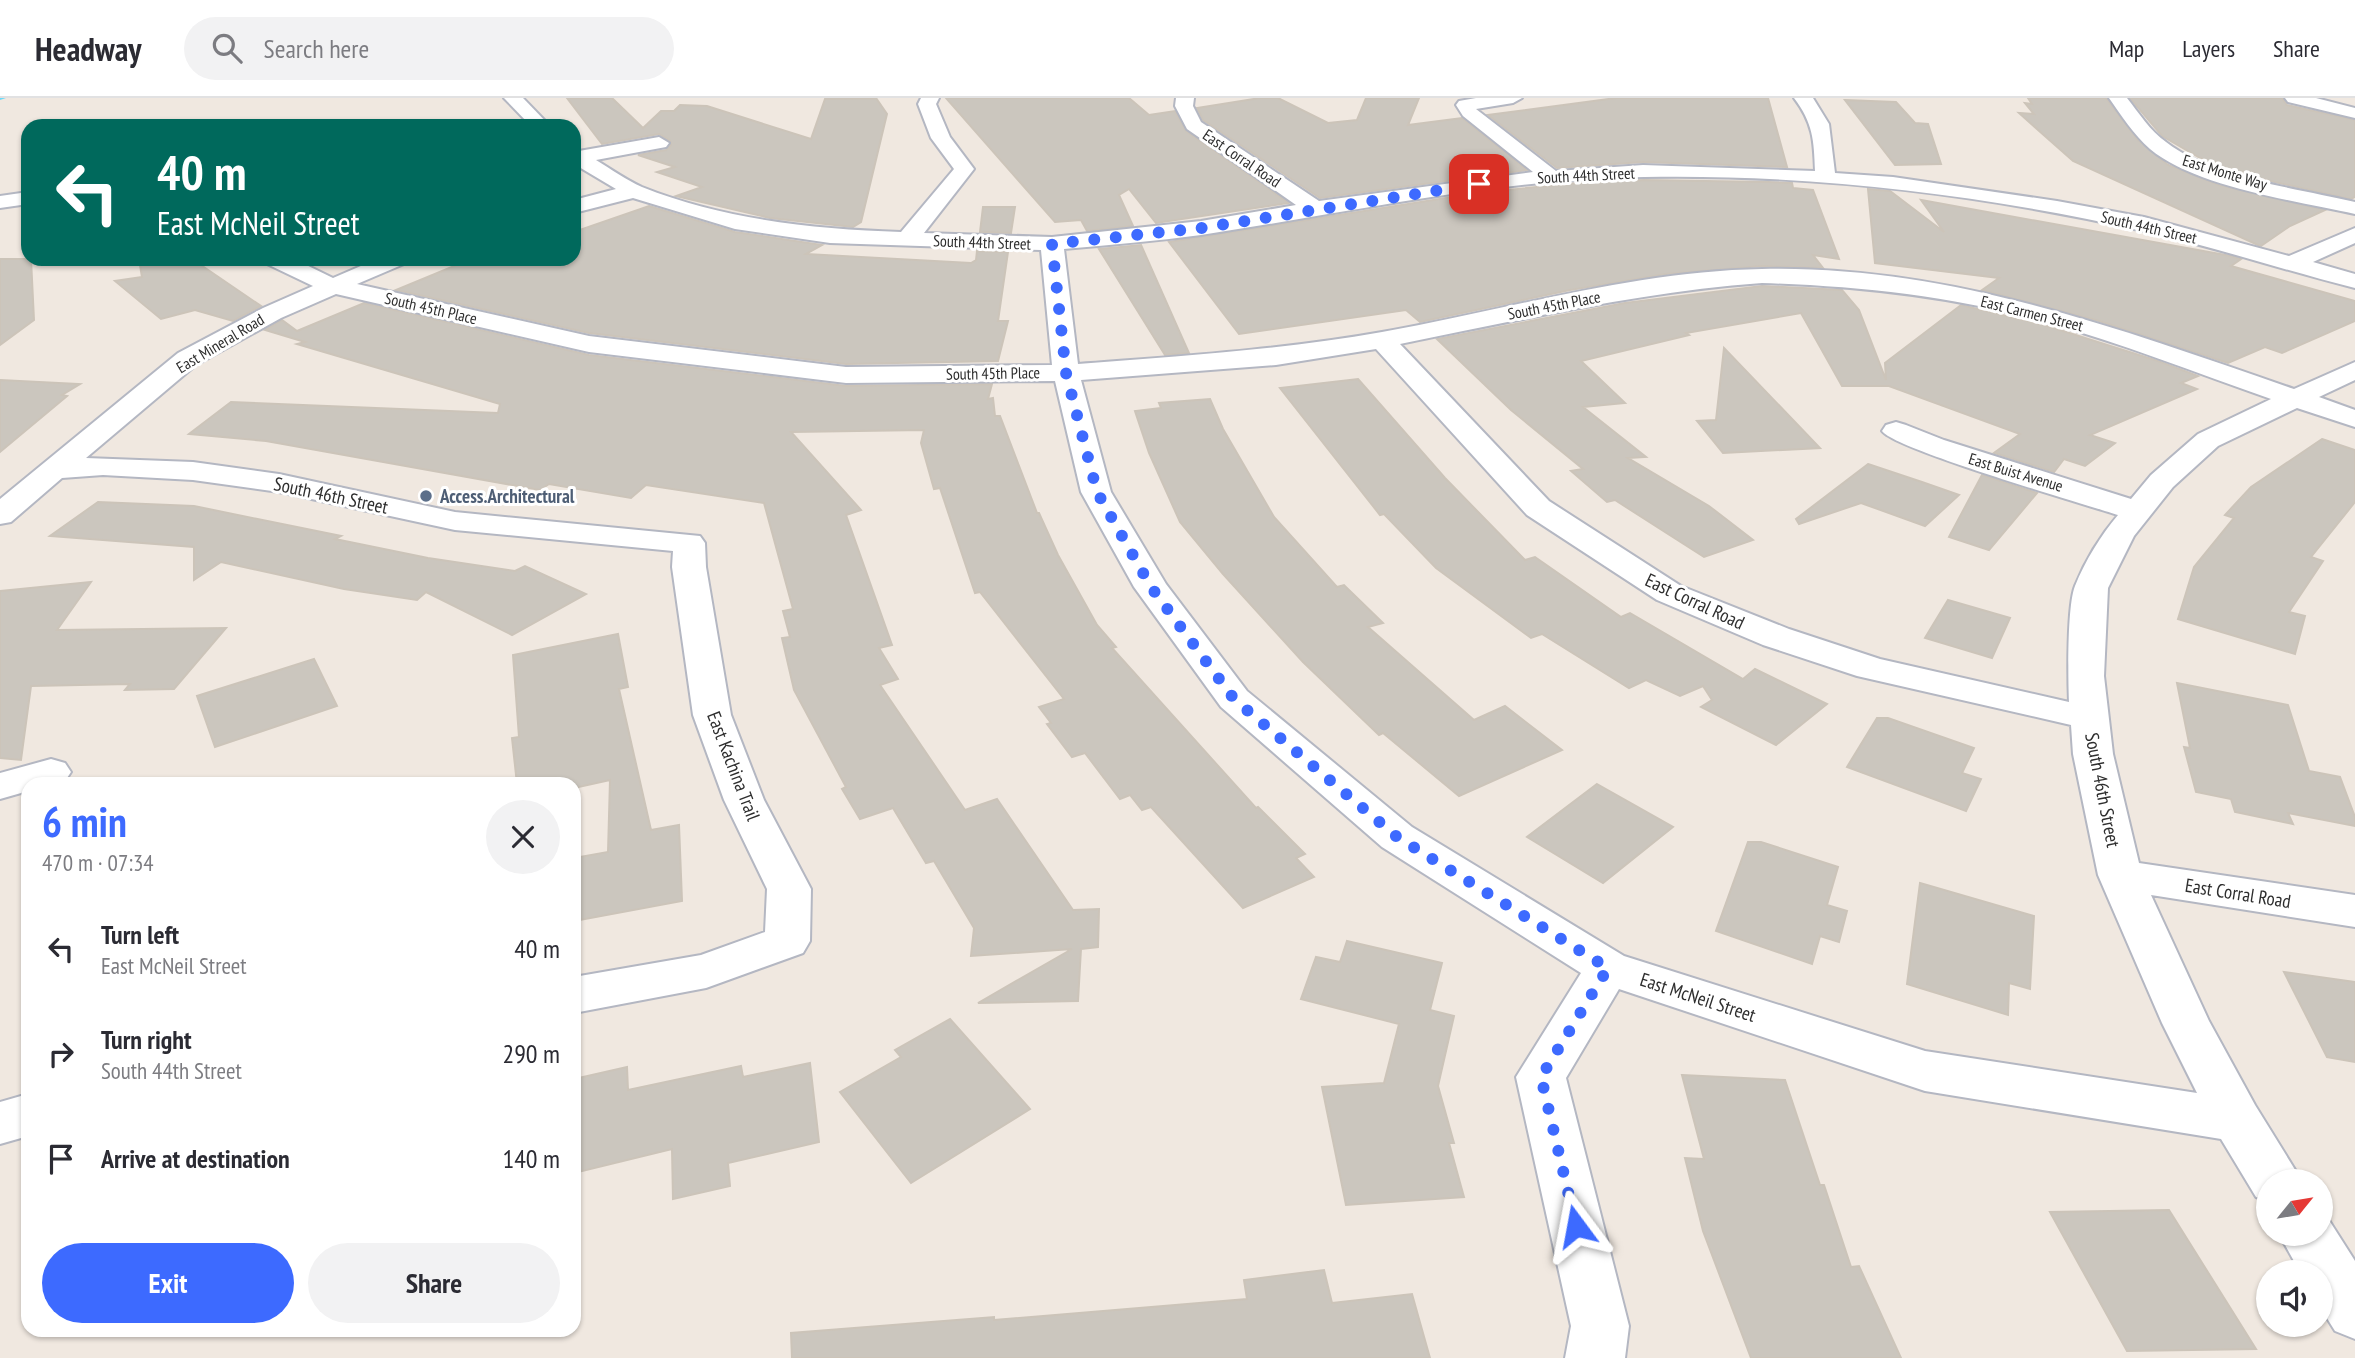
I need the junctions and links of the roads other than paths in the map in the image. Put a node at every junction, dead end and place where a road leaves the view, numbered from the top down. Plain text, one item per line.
1 (513, 98) edge
2 (930, 98) edge
3 (1185, 98) edge
4 (1513, 98) edge
5 (1803, 98) edge
6 (2118, 98) edge
7 (2294, 98) edge
8 (2355, 113) edge
9 (534, 119) edge
10 (659, 143) dead end
11 (581, 156) edge
12 (581, 160) edge
13 (1550, 176) junction
14 (1825, 177) junction
15 (634, 191) junction
16 (21, 199) edge
17 (0, 202) edge
18 (581, 205) edge
19 (1315, 208) junction
20 (2355, 208) edge
21 (2355, 235) edge
22 (908, 239) junction
23 (1052, 244) junction
24 (2293, 263) junction
25 (290, 266) edge
26 (378, 266) edge
27 (1696, 281) joint
28 (2355, 281) edge
29 (331, 285) junction
30 (1382, 340) junction
31 (2355, 370) edge
32 (1066, 373) junction
33 (2295, 398) junction
34 (2355, 419) edge
35 (1896, 431) dead end
36 (54, 470) junction
37 (2137, 511) junction
38 (0, 515) edge
39 (690, 543) joint
40 (2090, 718) junction
41 (51, 772) dead end
42 (33, 777) edge
43 (21, 780) edge
44 (0, 786) edge
45 (2120, 875) junction
46 (2355, 911) edge
47 (1608, 968) junction
48 (581, 994) edge
49 (21, 1117) edge
50 (2237, 1121) junction
51 (0, 1123) edge
52 (2267, 1169) edge
53 (2314, 1246) edge
54 (2355, 1312) edge
55 (1595, 1358) edge

1 - 9 street
2 - 22 street
3 - 19 street, East Corral Road
4 - 13 street
5 - 14 street
6 - 20 street, East Monte Way
7 - 8 street
10 - 11 street
12 - 15 street, South 44th Street
13 - 14 street, South 44th Street
13 - 19 street, South 44th Street
14 - 24 street, South 44th Street
15 - 18 street
15 - 22 street, South 44th Street
16 - 17 street
19 - 23 street, South 44th Street
21 - 24 street
22 - 23 street, South 44th Street
23 - 32 street, East McNeil Street
24 - 28 street, South 44th Street
25 - 29 street
26 - 29 street, East Mineral Road
27 - 30 street, South 45th Place
27 - 33 street, East Carmen Street
29 - 32 street, South 45th Place
29 - 36 street, East Mineral Road
30 - 32 street, South 45th Place
30 - 40 street, East Corral Road
31 - 33 street, South 46th Street
32 - 47 street, East McNeil Street
33 - 34 street, East Carmen Street
33 - 37 street, South 46th Street
35 - 37 street, East Buist Avenue
36 - 38 street, East Mineral Road
36 - 39 street, South 46th Street
37 - 40 street, South 46th Street
39 - 48 street, East Kachina Trail
40 - 45 street, South 46th Street
41 - 42 street
43 - 44 street
45 - 46 street, East Corral Road
45 - 50 street, South 46th Street
47 - 50 street, East McNeil Street
47 - 55 street
49 - 51 street
50 - 52 street, South 46th Street
53 - 54 street

